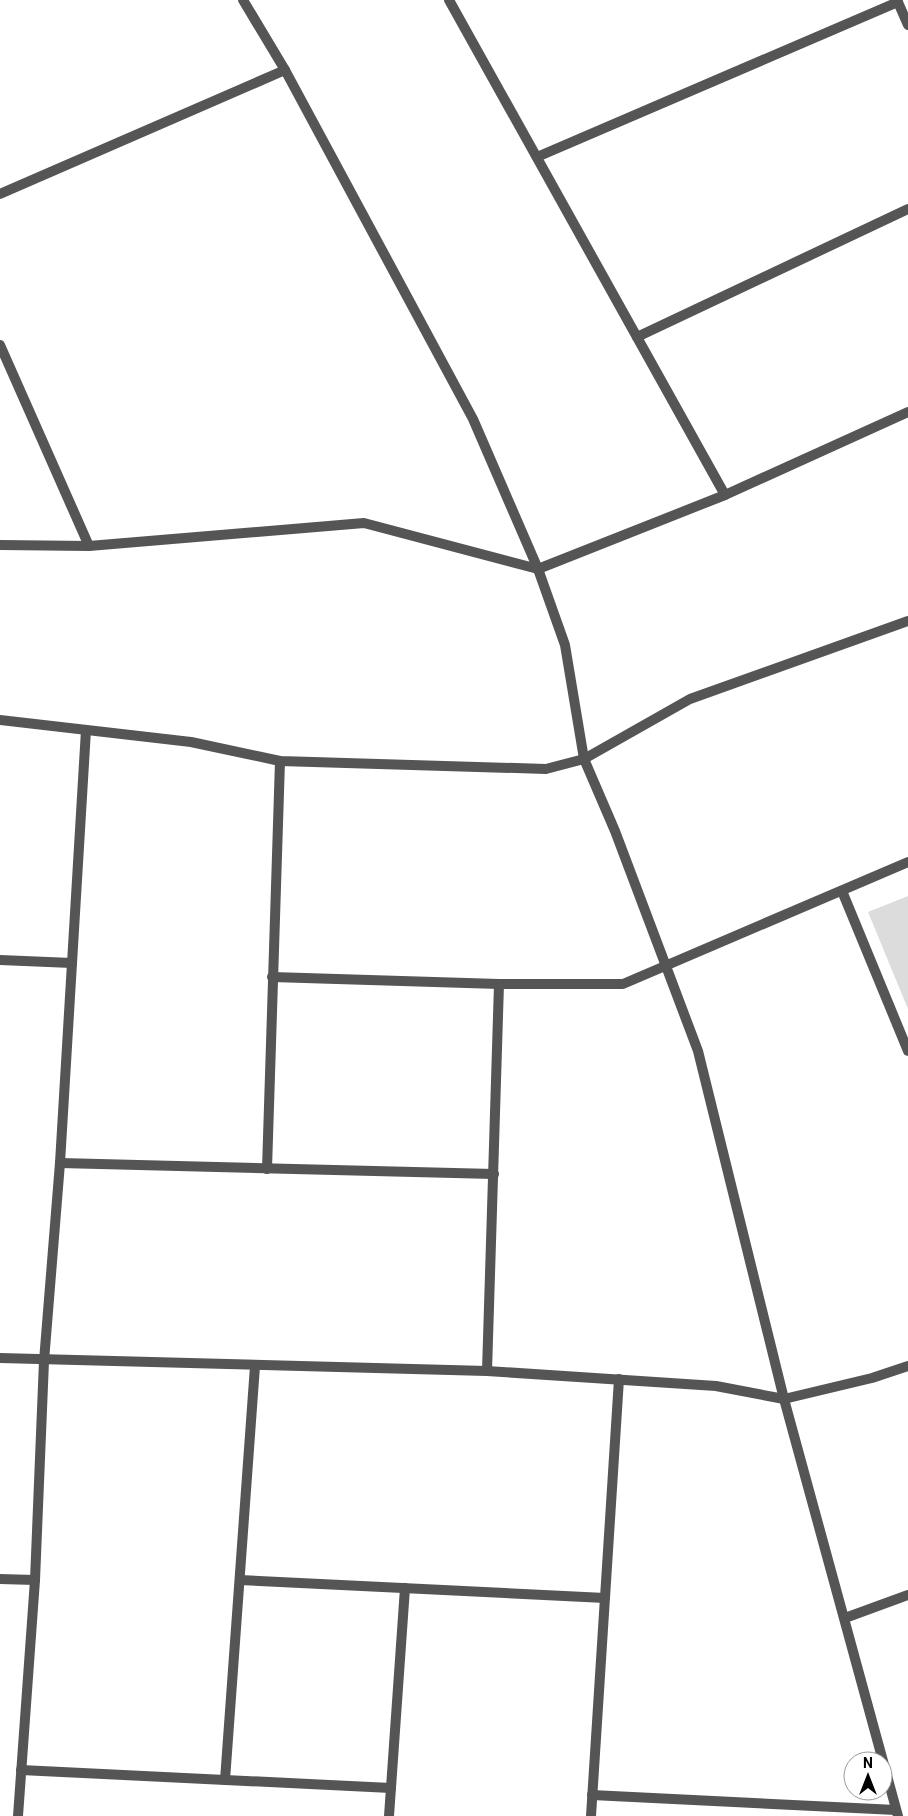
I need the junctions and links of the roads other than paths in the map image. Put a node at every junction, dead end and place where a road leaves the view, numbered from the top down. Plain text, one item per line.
1 (243, 0) edge
2 (449, 0) edge
3 (897, 1) edge
4 (908, 25) edge
5 (285, 70) junction
6 (537, 156) junction
7 (0, 194) edge
8 (908, 209) edge
9 (637, 337) junction
10 (0, 346) edge
11 (908, 412) edge
12 (726, 495) junction
13 (0, 545) edge
14 (90, 546) junction
15 (538, 569) junction
16 (908, 621) edge
17 (0, 720) edge
18 (86, 730) junction
19 (584, 759) junction
20 (280, 761) junction
21 (908, 862) edge
22 (842, 890) junction
23 (0, 960) edge
24 (72, 963) junction
25 (667, 967) junction
26 (272, 977) junction
27 (499, 984) junction
28 (908, 1051) edge
29 (60, 1163) junction
30 (267, 1169) junction
31 (494, 1174) junction
32 (0, 1358) edge
33 (44, 1361) junction
34 (255, 1366) junction
35 (908, 1366) edge
36 (487, 1371) junction
37 (619, 1379) junction
38 (784, 1399) junction
39 (0, 1579) edge
40 (35, 1580) junction
41 (240, 1580) junction
42 (405, 1588) junction
43 (908, 1595) edge
44 (605, 1598) junction
45 (845, 1618) junction
46 (21, 1770) junction
47 (226, 1780) junction
48 (392, 1788) junction
49 (592, 1795) junction
50 (897, 1813) edge
51 (18, 1816) edge
52 (389, 1816) edge
53 (591, 1816) edge

1 - 5 street
2 - 6 street
3 - 4 street
3 - 6 street
5 - 7 street
5 - 15 street
6 - 9 street
8 - 9 street
9 - 12 street
10 - 14 street
11 - 12 street
12 - 15 street
13 - 14 street
14 - 15 street
15 - 19 street
16 - 19 street
17 - 18 street
18 - 20 street
18 - 24 street
19 - 20 street
19 - 25 street
20 - 26 street
21 - 22 street
22 - 25 street
22 - 28 street
23 - 24 street
24 - 29 street
25 - 27 street
25 - 38 street
26 - 27 street
26 - 30 street
27 - 31 street
29 - 30 street
29 - 33 street
30 - 31 street
31 - 36 street
32 - 33 street
33 - 34 street
33 - 40 street
34 - 36 street
34 - 41 street
35 - 38 street
36 - 37 street
37 - 38 street
37 - 44 street
38 - 45 street
39 - 40 street
40 - 46 street
41 - 42 street
41 - 47 street
42 - 44 street
42 - 48 street
43 - 45 street
44 - 49 street
45 - 50 street
46 - 47 street
46 - 51 street
47 - 48 street
48 - 52 street
49 - 50 street
49 - 53 street

